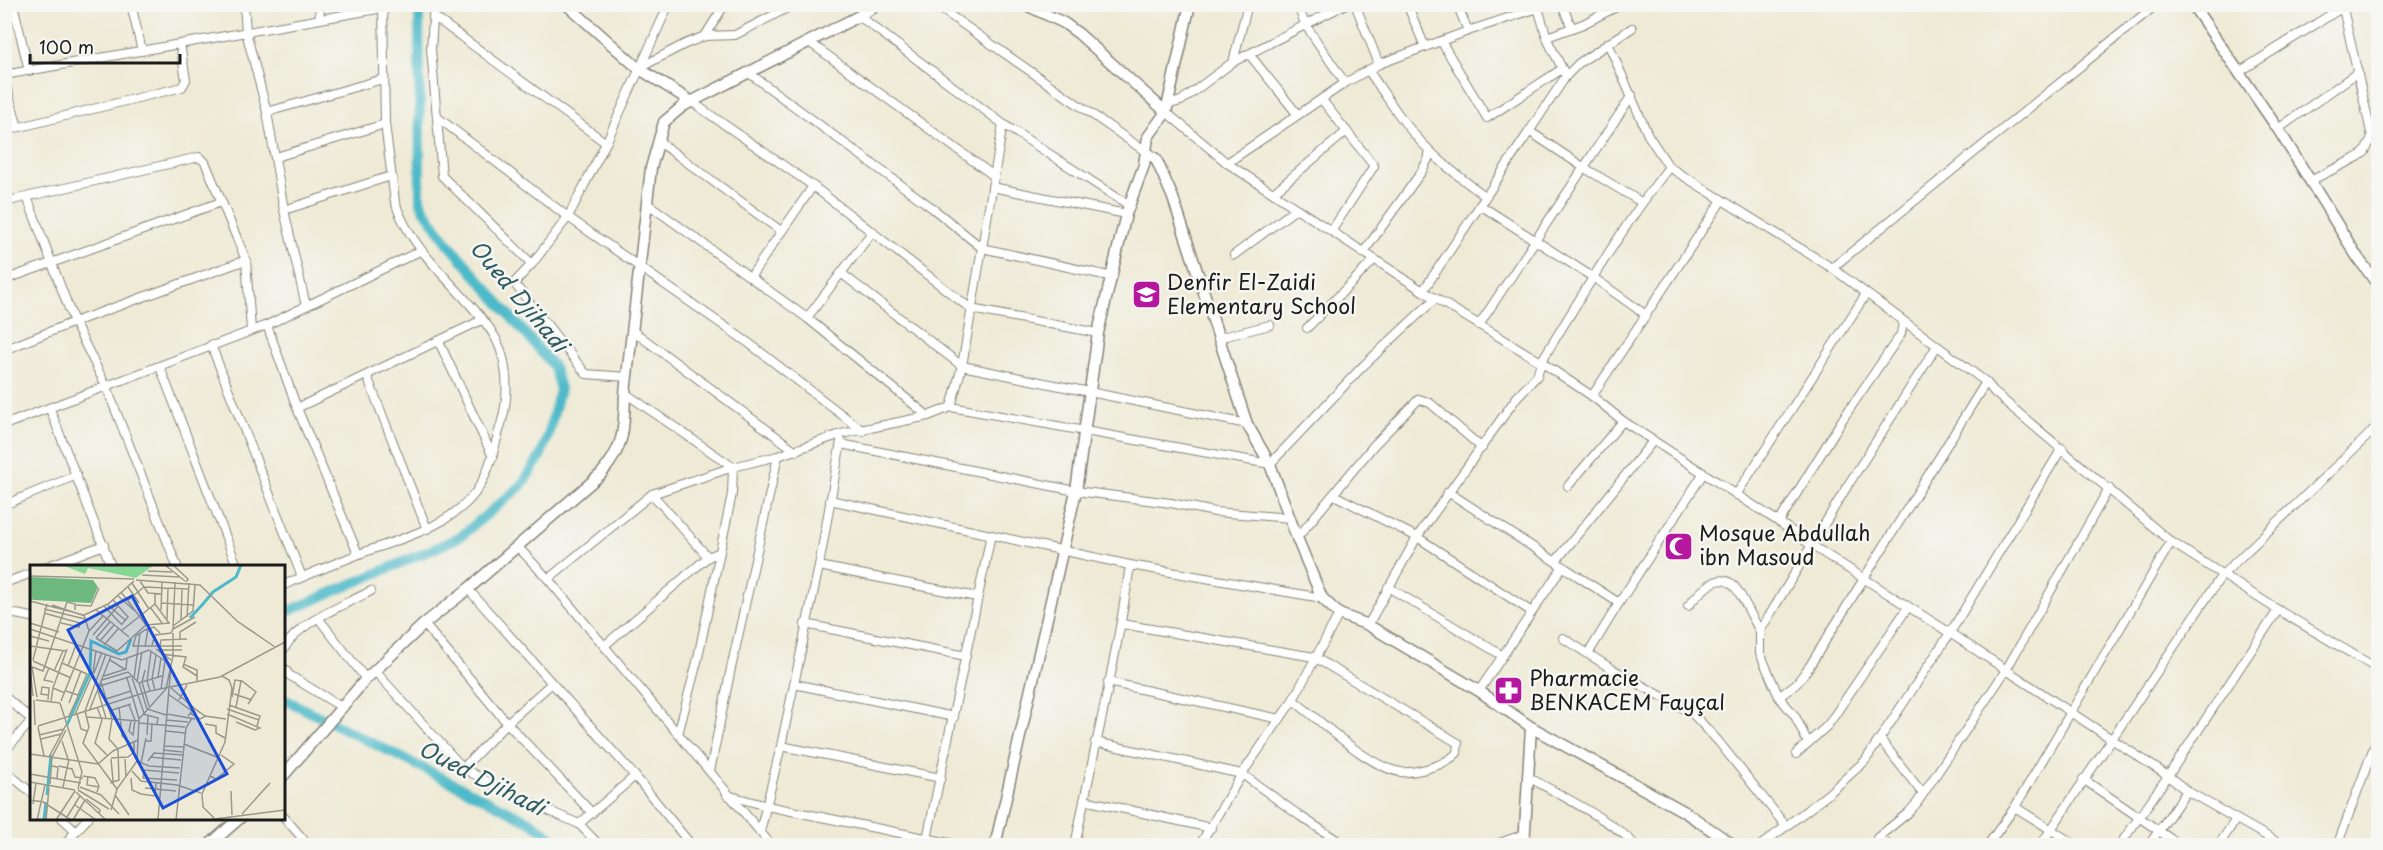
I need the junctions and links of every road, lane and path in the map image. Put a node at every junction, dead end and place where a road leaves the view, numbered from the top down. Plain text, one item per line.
1 (13, 4) edge
2 (131, 4) edge
3 (244, 4) edge
4 (319, 4) edge
5 (434, 4) edge
6 (566, 4) edge
7 (669, 4) edge
8 (725, 4) edge
9 (778, 4) edge
10 (795, 4) edge
11 (878, 4) edge
12 (934, 4) edge
13 (1024, 4) edge
14 (1190, 4) edge
15 (1248, 4) edge
16 (1296, 4) edge
17 (1346, 4) edge
18 (1355, 4) edge
19 (1407, 4) edge
20 (1457, 4) edge
21 (1622, 4) edge
22 (2157, 4) edge
23 (1550, 5) edge
24 (2193, 5) edge
25 (383, 6) edge
26 (2343, 6) edge
27 (1538, 8) junction
28 (433, 16) junction
29 (859, 16) junction
30 (320, 19) junction
31 (771, 19) junction
32 (1305, 24) junction
33 (1572, 28) junction
34 (1632, 28) dead end
35 (1468, 31) junction
36 (246, 32) junction
37 (705, 36) junction
38 (1547, 37) junction
39 (1441, 41) junction
40 (809, 42) junction
41 (1608, 43) junction
42 (180, 44) junction
43 (1425, 47) junction
44 (142, 51) junction
45 (1249, 54) junction
46 (1233, 62) junction
47 (1379, 63) junction
48 (638, 68) junction
49 (1368, 69) junction
50 (29, 71) junction
51 (2239, 72) junction
52 (2358, 72) junction
53 (749, 73) junction
54 (1564, 73) junction
55 (4, 77) edge
56 (383, 79) junction
57 (1345, 83) junction
58 (1632, 95) junction
59 (1322, 99) junction
60 (692, 102) junction
61 (1166, 109) junction
62 (267, 112) junction
63 (1298, 115) junction
64 (437, 117) junction
65 (385, 124) junction
66 (1003, 124) junction
67 (18, 127) junction
68 (2278, 129) junction
69 (4, 131) edge
70 (1347, 131) junction
71 (1529, 131) junction
72 (658, 141) junction
73 (606, 143) junction
74 (1429, 150) junction
75 (1146, 152) junction
76 (276, 157) junction
77 (1227, 164) junction
78 (1583, 167) junction
79 (1669, 167) junction
80 (391, 176) junction
81 (993, 176) junction
82 (2310, 181) junction
83 (813, 186) junction
84 (992, 187) junction
85 (1273, 193) junction
86 (1485, 196) junction
87 (27, 197) junction
88 (1722, 200) junction
89 (4, 202) edge
90 (221, 202) junction
91 (1641, 202) junction
92 (648, 204) junction
93 (1480, 205) junction
94 (1296, 209) junction
95 (284, 210) junction
96 (1128, 210) junction
97 (568, 217) junction
98 (1332, 230) junction
99 (781, 231) junction
100 (873, 231) junction
101 (1535, 240) junction
102 (982, 248) junction
103 (420, 251) junction
104 (1363, 252) junction
105 (1234, 255) dead end
106 (246, 260) junction
107 (1374, 260) junction
108 (53, 262) junction
109 (532, 264) junction
110 (641, 268) junction
111 (1832, 268) junction
112 (841, 273) junction
113 (751, 276) junction
114 (1113, 277) junction
115 (1593, 278) junction
116 (4, 280) edge
117 (2379, 285) edge
118 (1423, 291) junction
119 (1866, 294) junction
120 (1436, 298) junction
121 (306, 306) junction
122 (971, 309) junction
123 (1646, 315) junction
124 (807, 318) junction
125 (482, 320) junction
126 (74, 322) junction
127 (1903, 322) junction
128 (267, 325) junction
129 (1270, 325) dead end
130 (1479, 325) junction
131 (1307, 328) dead end
132 (251, 330) junction
133 (633, 331) junction
134 (1098, 333) junction
135 (1218, 338) junction
136 (439, 342) junction
137 (211, 345) junction
138 (1936, 346) junction
139 (4, 350) edge
140 (1541, 362) junction
141 (962, 366) junction
142 (160, 368) junction
143 (367, 376) junction
144 (627, 377) junction
145 (1986, 382) junction
146 (106, 386) junction
147 (625, 393) junction
148 (1091, 393) junction
149 (1592, 396) junction
150 (951, 407) junction
151 (297, 408) junction
152 (50, 409) junction
153 (928, 416) junction
154 (1623, 421) junction
155 (1247, 424) junction
156 (4, 425) edge
157 (2379, 426) edge
158 (863, 431) junction
159 (1086, 431) junction
160 (841, 434) junction
161 (1653, 441) junction
162 (840, 444) junction
163 (1482, 448) junction
164 (2062, 448) junction
165 (796, 451) junction
166 (778, 456) junction
167 (493, 457) junction
168 (1270, 464) junction
169 (733, 467) junction
170 (1703, 474) junction
171 (76, 475) junction
172 (1568, 486) dead end
173 (2109, 488) junction
174 (1076, 491) junction
175 (1448, 492) junction
176 (652, 494) junction
177 (1334, 495) junction
178 (1736, 495) junction
179 (830, 500) junction
180 (4, 505) edge
181 (1291, 518) junction
182 (1779, 522) junction
183 (427, 529) junction
184 (991, 536) junction
185 (1417, 537) junction
186 (1297, 538) junction
187 (2171, 542) junction
188 (104, 545) junction
189 (517, 546) junction
190 (1811, 546) junction
191 (1063, 550) junction
192 (718, 553) junction
193 (358, 554) junction
194 (708, 557) junction
195 (1559, 563) junction
196 (53, 565) edge
197 (110, 565) edge
198 (176, 565) edge
199 (236, 565) edge
200 (1130, 565) junction
201 (819, 566) junction
202 (30, 574) edge
203 (2222, 575) junction
204 (302, 577) junction
205 (548, 579) junction
206 (1864, 579) junction
207 (4, 583) edge
208 (285, 585) edge
209 (1388, 587) junction
210 (468, 589) junction
211 (371, 591) dead end
212 (977, 597) junction
213 (1322, 598) junction
214 (1619, 603) junction
215 (1688, 606) dead end
216 (1908, 607) junction
217 (2278, 610) junction
218 (4, 612) edge
219 (1532, 612) junction
220 (1339, 614) junction
221 (30, 617) edge
222 (319, 619) junction
223 (424, 624) junction
224 (805, 624) junction
225 (1122, 624) junction
226 (1368, 625) junction
227 (1760, 631) junction
228 (1950, 633) junction
229 (1563, 638) dead end
230 (604, 646) junction
231 (285, 647) edge
232 (1588, 654) junction
233 (966, 656) junction
234 (1503, 656) junction
235 (1314, 657) junction
236 (285, 669) edge
237 (2379, 669) edge
238 (2006, 670) junction
239 (375, 671) junction
240 (366, 679) junction
241 (1108, 682) junction
242 (552, 683) junction
243 (794, 684) junction
244 (1479, 691) junction
245 (4, 696) edge
246 (1779, 698) junction
247 (1293, 700) junction
248 (340, 712) junction
249 (2072, 712) junction
250 (954, 717) junction
251 (30, 718) edge
252 (1280, 719) junction
253 (30, 722) edge
254 (507, 723) junction
255 (1531, 727) junction
256 (678, 734) junction
257 (2379, 736) edge
258 (1880, 739) junction
259 (2112, 739) junction
260 (1095, 742) junction
261 (1808, 743) junction
262 (781, 746) junction
263 (4, 752) edge
264 (1796, 754) dead end
265 (463, 768) junction
266 (4, 770) edge
267 (710, 771) junction
268 (1242, 774) junction
269 (285, 775) edge
270 (635, 776) junction
271 (2168, 776) junction
272 (1528, 777) junction
273 (941, 778) junction
274 (2083, 779) junction
275 (30, 791) edge
276 (2187, 791) junction
277 (1923, 794) junction
278 (727, 795) junction
279 (1084, 800) junction
280 (767, 806) junction
281 (2015, 807) junction
282 (592, 813) junction
283 (2139, 816) junction
284 (285, 818) edge
285 (2236, 819) junction
286 (63, 820) edge
287 (87, 820) edge
288 (239, 820) edge
289 (579, 824) junction
290 (1785, 825) junction
291 (1211, 828) junction
292 (2051, 828) junction
293 (2159, 830) junction
294 (76, 831) junction
295 (760, 832) junction
296 (927, 839) junction
297 (1525, 840) edge
298 (4, 842) edge
299 (9, 846) edge
300 (63, 846) edge
301 (208, 846) edge
302 (309, 846) edge
303 (600, 846) edge
304 (692, 846) edge
305 (772, 846) edge
306 (964, 846) edge
307 (995, 846) edge
308 (1075, 846) edge
309 (1199, 846) edge
310 (1346, 846) edge
311 (1491, 846) edge
312 (1635, 846) edge
313 (1735, 846) edge
314 (1760, 846) edge
315 (1890, 846) edge
316 (1987, 846) edge
317 (2040, 846) edge
318 (2077, 846) edge
319 (2119, 846) edge
320 (2148, 846) edge
321 (2181, 846) edge
322 (2218, 846) edge
323 (2284, 846) edge
324 (2337, 846) edge

1 - 50 street
2 - 44 street
3 - 36 street
4 - 30 street
5 - 28 street
6 - 48 street
7 - 48 street
8 - 37 street
9 - 31 street
10 - 31 street
11 - 29 street
12 - 75 street
13 - 61 street
14 - 61 street
15 - 46 street
16 - 32 street
17 - 32 street
18 - 47 street
19 - 43 street
20 - 35 street
21 - 33 street
22 - 111 street
23 - 27 street
23 - 33 street
24 - 51 street
25 - 30 street
25 - 56 street
26 - 51 street
26 - 52 street
27 - 35 street
27 - 38 street
28 - 64 street
28 - 73 street
29 - 40 street
29 - 66 street
30 - 36 street
31 - 37 street
32 - 45 street
32 - 57 street
33 - 38 street
34 - 41 street
35 - 39 street
36 - 42 street
36 - 62 street
37 - 48 street
38 - 54 street
39 - 43 street
39 - 54 street
40 - 53 street
40 - 81 street
41 - 54 street
41 - 58 street
42 - 44 street
42 - 67 street
43 - 47 street
44 - 50 street
45 - 46 street
45 - 63 street
46 - 61 street
47 - 49 street
48 - 60 street
48 - 73 street
49 - 57 street
49 - 74 street
50 - 55 street
51 - 68 street
52 - 68 street
52 - 82 street
53 - 60 street
53 - 102 street
54 - 71 street
55 - 67 street
56 - 62 street
56 - 65 street
57 - 59 street
58 - 78 street
58 - 79 street
59 - 63 street
59 - 70 street
60 - 72 street
60 - 83 street
61 - 75 street
61 - 77 street
62 - 76 street
63 - 77 street
64 - 97 street
64 - 109 street
65 - 76 street
65 - 80 street
66 - 81 street
66 - 96 street
67 - 69 street
68 - 82 street
70 - 85 street
70 - 98 street
71 - 78 street
71 - 86 street
72 - 92 street
72 - 99 street
73 - 97 street
74 - 86 street
74 - 104 street
75 - 96 street
75 - 135 street
76 - 95 street
77 - 85 street
78 - 91 street
78 - 101 street
79 - 88 street
79 - 91 street
80 - 95 street
80 - 103 street
81 - 84 street
82 - 117 street
83 - 99 street
83 - 100 street
84 - 96 street
84 - 102 street
85 - 94 street
86 - 93 street
87 - 89 street
87 - 90 street
87 - 108 street
88 - 111 street
88 - 123 street
90 - 106 street
90 - 108 street
91 - 115 street
92 - 110 street
92 - 113 street
93 - 101 street
93 - 118 street
94 - 98 street
94 - 105 street
95 - 121 street
96 - 114 street
97 - 109 street
97 - 110 street
98 - 104 street
99 - 113 street
100 - 112 street
100 - 122 street
101 - 115 street
101 - 130 street
102 - 114 street
102 - 122 street
103 - 121 street
103 - 125 street
104 - 107 street
106 - 126 street
106 - 132 street
107 - 118 street
107 - 131 street
108 - 116 street
108 - 126 street
109 - 144 street
110 - 133 street
110 - 158 street
111 - 119 street
112 - 124 street
112 - 141 street
113 - 124 street
114 - 134 street
115 - 123 street
115 - 140 street
118 - 120 street
119 - 127 street
119 - 178 street
120 - 130 street
120 - 168 street
121 - 128 street
122 - 134 street
122 - 141 street
123 - 149 street
124 - 153 street
125 - 136 street
125 - 167 street
126 - 139 street
126 - 146 street
127 - 138 street
127 - 182 street
128 - 132 street
128 - 151 street
129 - 135 street
130 - 140 street
132 - 137 street
133 - 144 street
133 - 165 street
134 - 148 street
135 - 155 street
136 - 143 street
136 - 167 street
137 - 142 street
137 - 204 street
138 - 145 street
138 - 190 street
140 - 149 street
140 - 163 street
141 - 148 street
141 - 150 street
142 - 146 street
142 - 199 street
143 - 151 street
143 - 183 street
144 - 147 street
145 - 164 street
145 - 206 street
146 - 152 street
146 - 198 street
147 - 169 street
147 - 189 street
148 - 155 street
148 - 159 street
149 - 154 street
150 - 153 street
150 - 159 street
151 - 193 street
152 - 156 street
152 - 171 street
153 - 158 street
154 - 161 street
154 - 172 street
155 - 168 street
157 - 203 street
158 - 160 street
159 - 168 street
159 - 174 street
160 - 162 street
160 - 165 street
161 - 170 street
161 - 195 street
162 - 174 street
162 - 179 street
163 - 175 street
163 - 177 street
164 - 173 street
164 - 228 street
165 - 166 street
166 - 169 street
166 - 267 street
167 - 183 street
168 - 181 street
169 - 176 street
169 - 192 street
170 - 178 street
170 - 214 street
171 - 180 street
171 - 188 street
173 - 187 street
173 - 238 street
174 - 181 street
174 - 191 street
175 - 185 street
175 - 195 street
176 - 194 street
176 - 205 street
177 - 185 street
177 - 186 street
178 - 182 street
179 - 184 street
179 - 201 street
181 - 186 street
182 - 190 street
183 - 193 street
184 - 191 street
184 - 212 street
185 - 209 street
185 - 219 street
186 - 213 street
187 - 203 street
187 - 249 street
188 - 196 street
188 - 197 street
189 - 205 street
189 - 210 street
190 - 206 street
190 - 227 street
191 - 200 street
191 - 307 street
192 - 194 street
192 - 256 street
193 - 204 street
194 - 230 street
195 - 214 street
195 - 219 street
200 - 213 street
200 - 225 street
201 - 212 street
201 - 224 street
202 - 207 street
203 - 217 street
203 - 259 street
204 - 208 street
205 - 230 street
206 - 216 street
206 - 246 street
209 - 226 street
209 - 234 street
210 - 223 street
210 - 242 street
211 - 222 street
212 - 233 street
213 - 220 street
214 - 232 street
215 - 227 street
216 - 228 street
216 - 261 street
217 - 237 street
217 - 271 street
218 - 221 street
219 - 234 street
220 - 226 street
220 - 235 street
222 - 231 street
222 - 240 street
223 - 239 street
223 - 254 street
224 - 233 street
224 - 243 street
225 - 235 street
225 - 241 street
226 - 244 street
227 - 246 street
228 - 238 street
228 - 258 street
229 - 232 street
230 - 256 street
232 - 290 street
233 - 250 street
234 - 244 street
235 - 247 street
235 - 247 street
236 - 248 street
238 - 249 street
238 - 277 street
239 - 240 street
239 - 265 street
240 - 248 street
241 - 252 street
241 - 260 street
242 - 254 street
242 - 270 street
243 - 250 street
243 - 262 street
244 - 255 street
245 - 251 street
246 - 261 street
247 - 252 street
248 - 269 street
249 - 259 street
249 - 281 street
250 - 273 street
252 - 268 street
253 - 263 street
254 - 265 street
254 - 282 street
255 - 272 street
255 - 313 street
256 - 267 street
257 - 324 street
258 - 277 street
258 - 290 street
259 - 271 street
259 - 274 street
260 - 268 street
260 - 279 street
261 - 264 street
262 - 273 street
262 - 280 street
265 - 289 street
266 - 275 street
267 - 278 street
268 - 291 street
268 - 310 street
270 - 282 street
270 - 304 street
271 - 276 street
271 - 283 street
272 - 297 street
272 - 312 street
273 - 296 street
274 - 283 street
274 - 292 street
276 - 285 street
276 - 293 street
277 - 315 street
278 - 280 street
278 - 295 street
279 - 291 street
279 - 308 street
280 - 295 street
280 - 296 street
281 - 292 street
281 - 316 street
282 - 289 street
283 - 293 street
283 - 319 street
284 - 302 street
285 - 322 street
285 - 323 street
286 - 294 street
287 - 294 street
288 - 301 street
289 - 303 street
290 - 314 street
291 - 309 street
292 - 317 street
292 - 318 street
293 - 320 street
293 - 321 street
294 - 300 street
295 - 305 street
296 - 306 street
297 - 311 street
298 - 299 street

